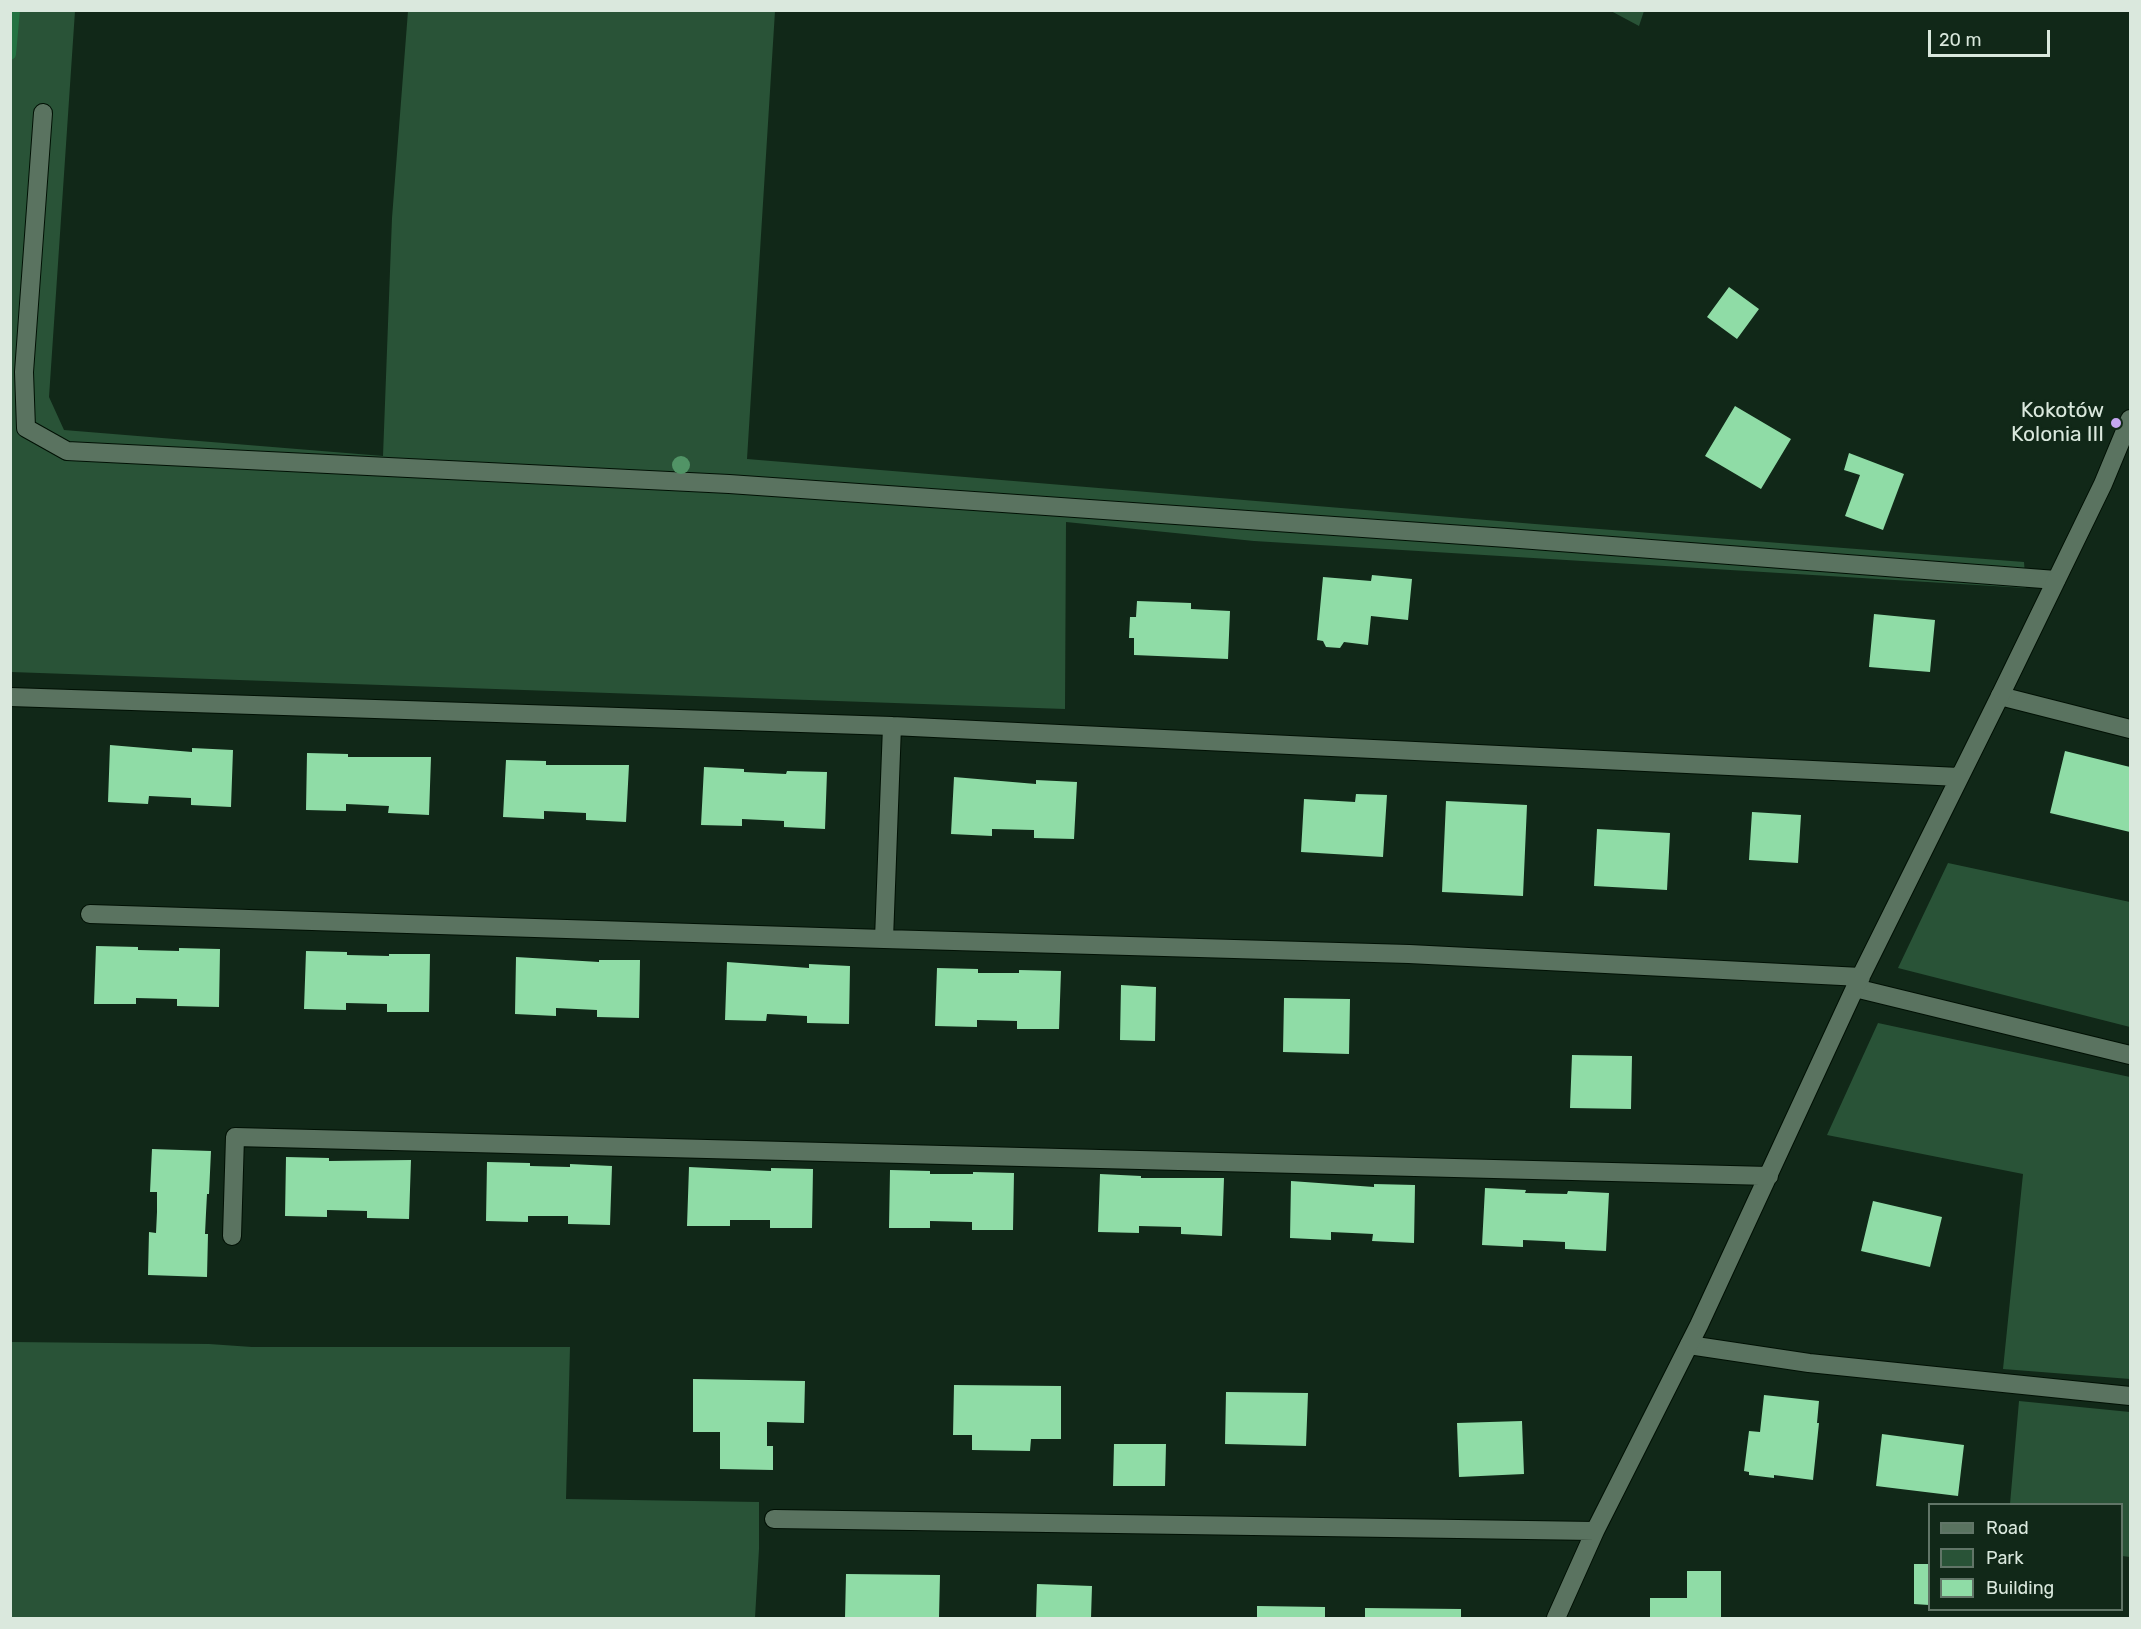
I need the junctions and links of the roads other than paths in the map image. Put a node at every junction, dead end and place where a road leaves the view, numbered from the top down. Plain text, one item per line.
1 (43, 112) dead end
2 (2130, 419) edge
3 (2056, 580) junction
4 (2000, 696) junction
5 (10, 698) edge
6 (892, 726) junction
7 (2130, 729) edge
8 (1959, 777) junction
9 (90, 914) dead end
10 (884, 939) junction
11 (1858, 982) junction
12 (2130, 1055) edge
13 (1768, 1176) junction
14 (232, 1236) dead end
15 (1689, 1344) junction
16 (2130, 1396) edge
17 (774, 1519) dead end
18 (1594, 1531) junction
19 (1556, 1618) edge

1 - 3 street
2 - 3 street
3 - 4 street
4 - 7 street
4 - 8 street
5 - 6 street
6 - 8 street
6 - 10 street
8 - 11 street
9 - 10 street
10 - 11 street
11 - 12 street
11 - 13 street
13 - 14 street
13 - 15 street
15 - 16 street
15 - 18 street
17 - 18 street
18 - 19 street

